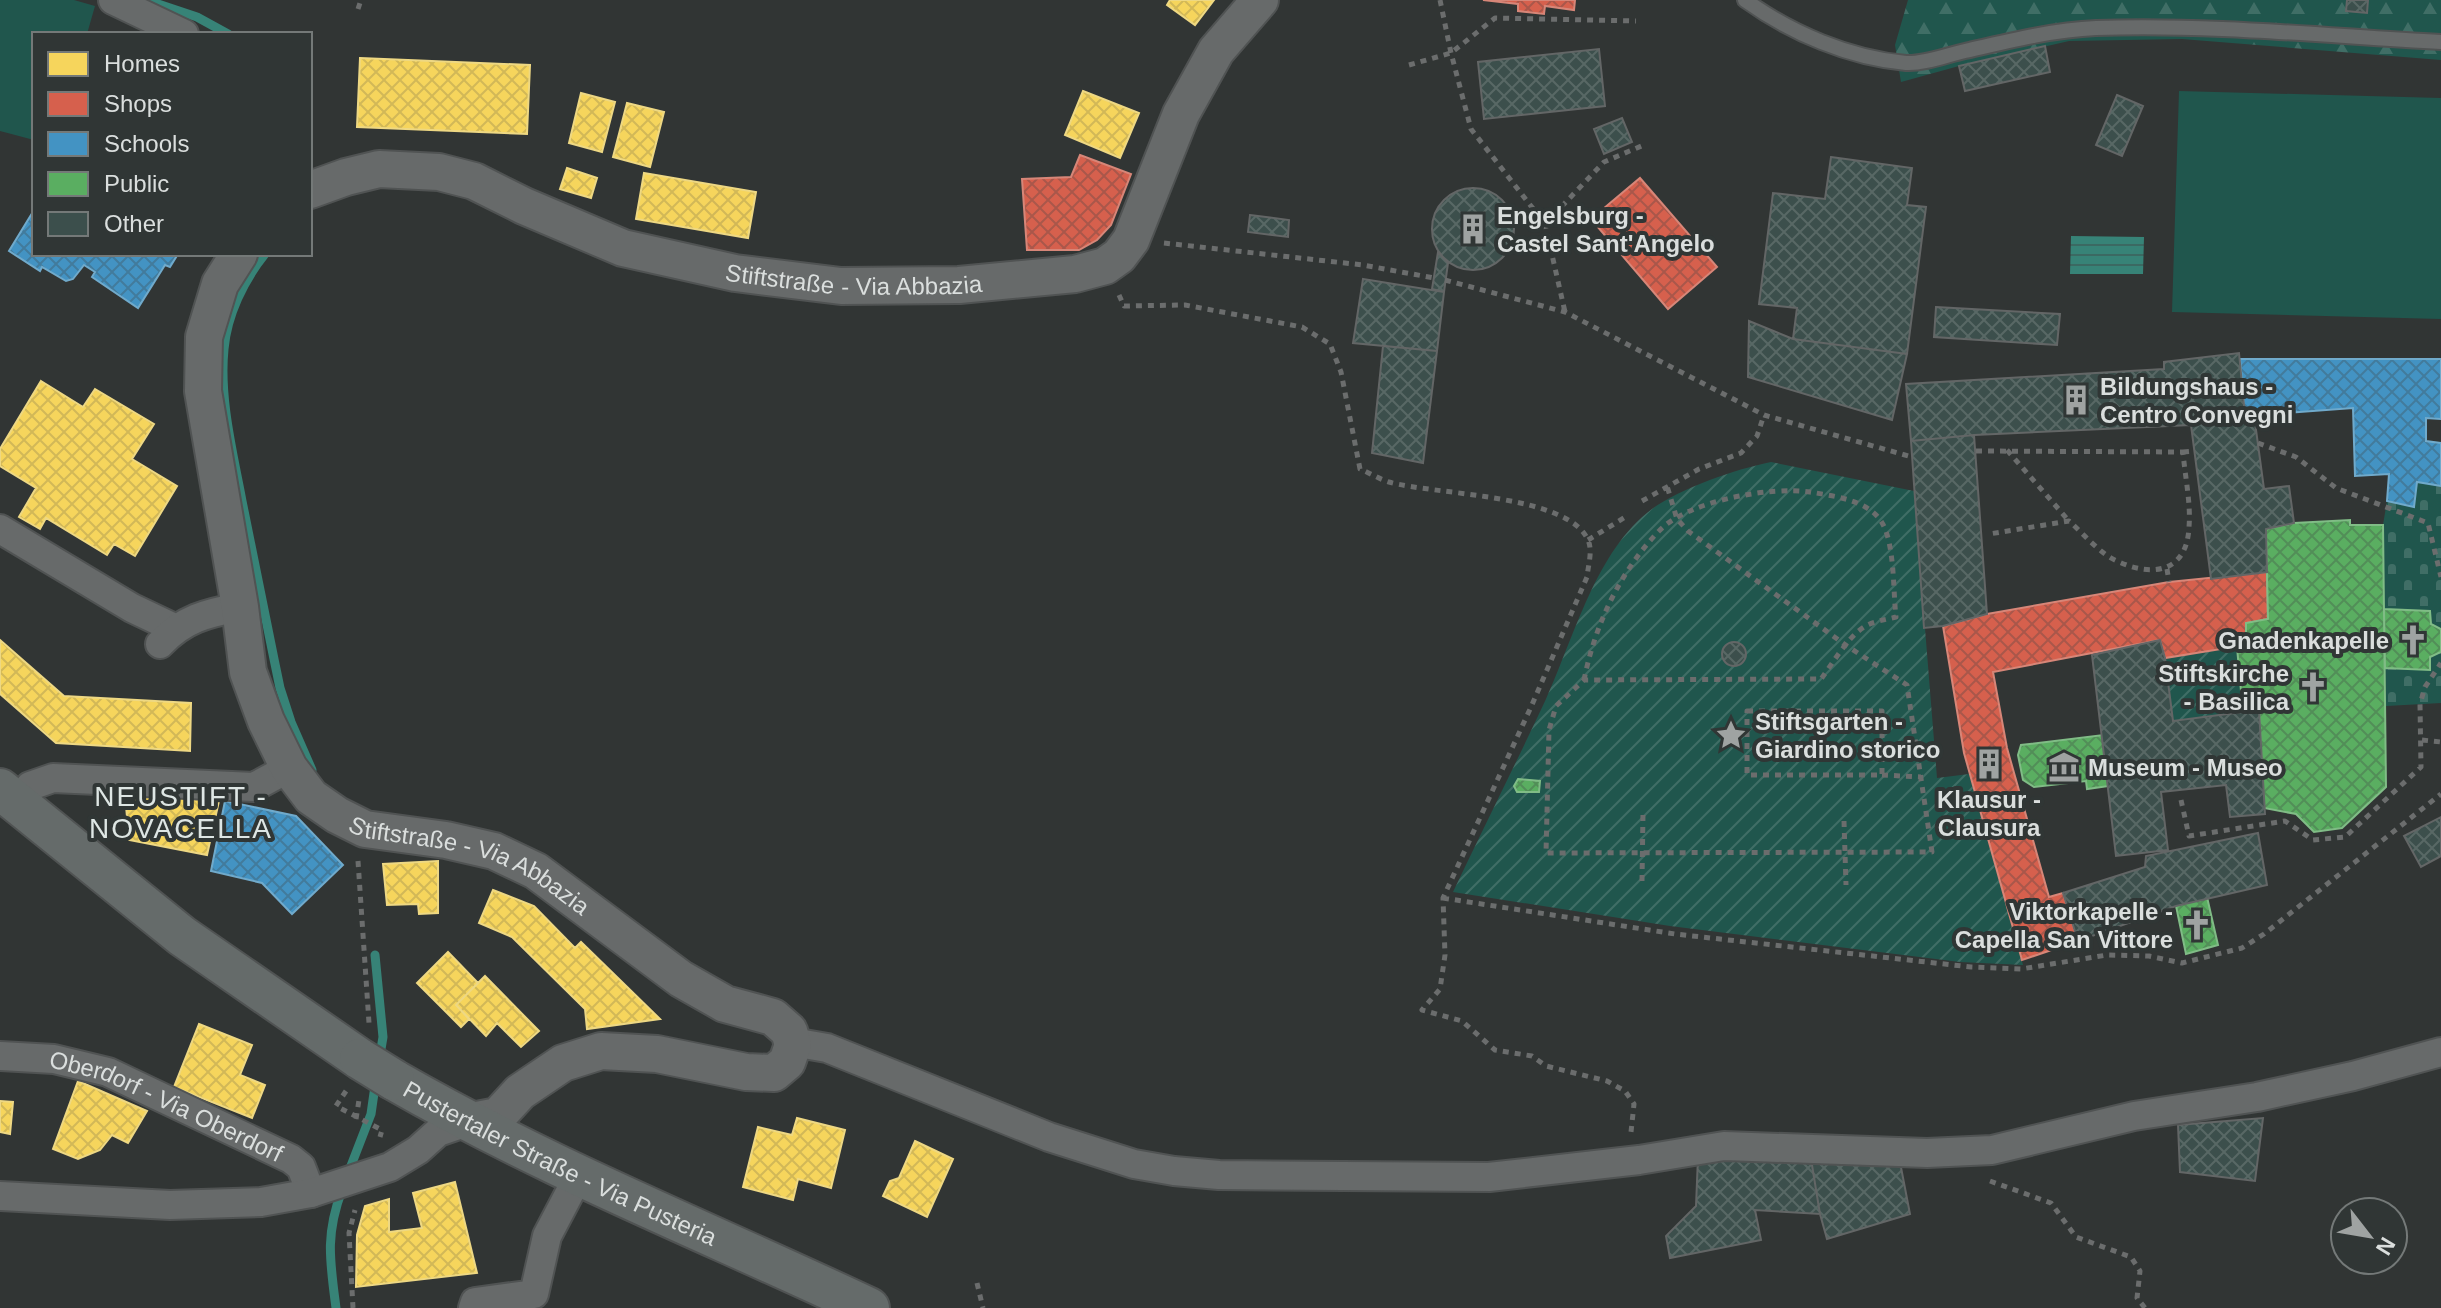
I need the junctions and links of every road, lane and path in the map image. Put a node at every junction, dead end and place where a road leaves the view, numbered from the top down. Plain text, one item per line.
1 (113, 0) edge
2 (361, 0) edge
3 (1260, 0) edge
4 (1440, 0) edge
5 (1745, 0) edge
6 (358, 9) dead end
7 (1636, 21) dead end
8 (180, 32) edge
9 (2441, 42) edge
10 (1451, 53) junction
11 (1409, 65) dead end
12 (1646, 144) dead end
13 (312, 189) edge
14 (1545, 224) junction
15 (1131, 240) junction
16 (238, 256) edge
17 (1105, 266) junction
18 (1434, 278) dead end
19 (1445, 280) dead end
20 (1565, 312) junction
21 (1764, 415) junction
22 (2258, 443) dead end
23 (2006, 449) junction
24 (1976, 451) dead end
25 (2194, 451) dead end
26 (2183, 452) junction
27 (1912, 457) dead end
28 (1667, 486) junction
29 (1642, 501) dead end
30 (1627, 516) dead end
31 (1677, 519) junction
32 (2069, 521) junction
33 (0, 529) edge
34 (1989, 534) dead end
35 (1588, 540) junction
36 (2167, 569) junction
37 (2441, 577) edge
38 (2169, 582) dead end
39 (240, 607) junction
40 (1847, 646) junction
41 (2441, 663) edge
42 (1584, 680) junction
43 (2422, 740) junction
44 (2441, 742) edge
45 (289, 768) junction
46 (1882, 775) junction
47 (1921, 777) junction
48 (15, 788) edge
49 (2441, 794) edge
50 (2181, 800) dead end
51 (1643, 813) dead end
52 (1844, 821) dead end
53 (365, 829) junction
54 (1846, 852) junction
55 (1643, 853) junction
56 (1642, 881) dead end
57 (1846, 885) dead end
58 (1443, 898) junction
59 (793, 1045) junction
60 (2441, 1052) edge
61 (0, 1056) edge
62 (368, 1069) junction
63 (356, 1119) junction
64 (467, 1122) junction
65 (380, 1138) dead end
66 (1639, 1160) junction
67 (578, 1177) junction
68 (1977, 1178) dead end
69 (351, 1181) junction
70 (311, 1193) junction
71 (0, 1196) edge
72 (977, 1283) dead end
73 (353, 1308) edge
74 (473, 1308) edge
75 (869, 1308) edge
76 (983, 1308) edge
77 (2145, 1308) edge

1 - 8 street
2 - 6 path
3 - 15 street
4 - 10 path
5 - 9 lane
7 - 10 path
10 - 11 path
10 - 14 path
12 - 14 path
13 - 17 street, Stiftstraße - Via Abbazia
14 - 20 path
15 - 17 street
15 - 18 path
16 - 39 street, Stiftstraße - Via Abbazia
17 - 35 path
19 - 20 path
20 - 21 path
21 - 27 path
21 - 28 path
22 - 37 path
23 - 24 path
23 - 26 path
23 - 32 path
25 - 26 path
26 - 36 path
28 - 29 path
28 - 31 path
30 - 35 path
31 - 40 path
31 - 40 path
31 - 42 path
32 - 34 path
32 - 36 path
33 - 39 street
35 - 58 path
36 - 38 path
39 - 45 street, Stiftstraße - Via Abbazia
40 - 42 path
40 - 47 path
41 - 43 path
42 - 55 path
43 - 44 path
43 - 50 path
45 - 48 street
45 - 53 street, Stiftstraße - Via Abbazia
46 - 46 path
46 - 47 path
47 - 54 path
48 - 62 main road, Pustertaler Straße - Via Pusteria
49 - 58 path
51 - 55 path
52 - 54 path
53 - 59 street, Stiftstraße - Via Abbazia
53 - 62 path
54 - 55 path
54 - 57 path
55 - 56 path
58 - 66 path
59 - 64 street
59 - 66 street
60 - 66 street
61 - 70 street, Oberdorf - Via Oberdorf
62 - 63 path
62 - 63 path
62 - 64 main road, Pustertaler Straße - Via Pusteria
63 - 65 path
64 - 67 main road, Pustertaler Straße - Via Pusteria
64 - 69 street
67 - 74 street
67 - 75 main road, Pustertaler Straße - Via Pusteria
68 - 77 path
69 - 70 street
69 - 73 path
70 - 71 street
72 - 76 path

